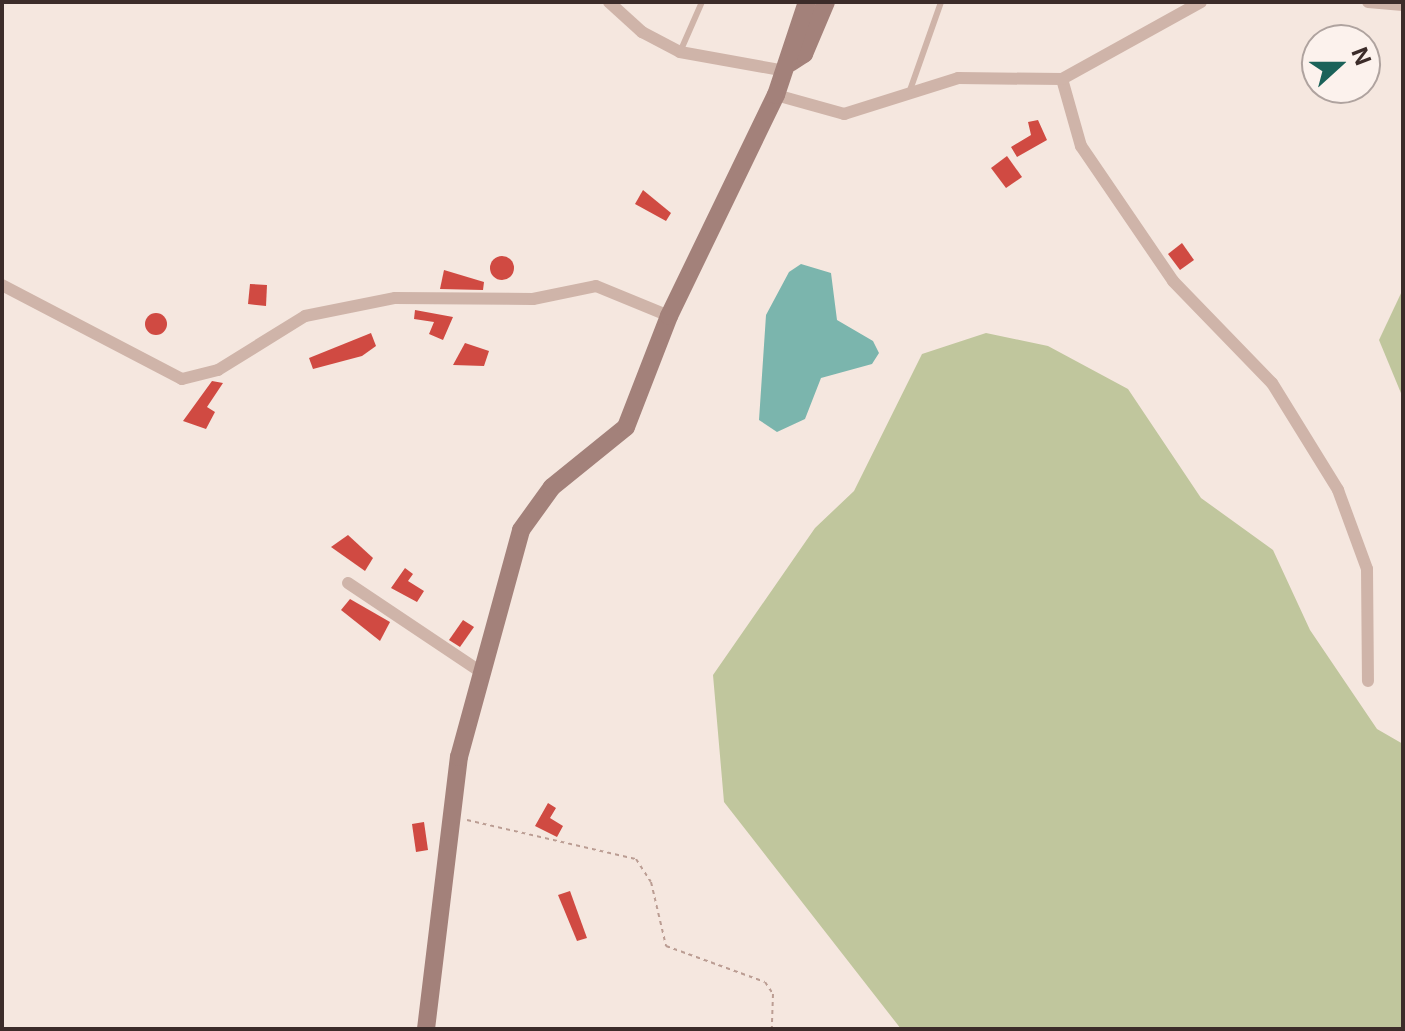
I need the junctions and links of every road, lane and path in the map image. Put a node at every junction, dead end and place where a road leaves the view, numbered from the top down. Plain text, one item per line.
1 (609, 2) edge
2 (702, 2) edge
3 (807, 2) edge
4 (826, 2) edge
5 (941, 2) edge
6 (1201, 2) edge
7 (1368, 2) edge
8 (1403, 5) edge
9 (680, 52) junction
10 (788, 67) junction
11 (1062, 79) junction
12 (909, 93) junction
13 (776, 95) junction
14 (2, 285) edge
15 (669, 316) junction
16 (348, 583) dead end
17 (481, 672) junction
18 (1368, 681) dead end
19 (454, 818) junction
20 (426, 1029) edge
21 (772, 1029) edge

1 - 9 street
2 - 9 lane
3 - 10 main road
4 - 10 main road
5 - 12 lane
6 - 11 street
7 - 8 street
9 - 10 street
10 - 13 main road
11 - 12 street
11 - 18 street
12 - 13 street
13 - 15 main road
14 - 15 street
15 - 17 main road
16 - 17 street
17 - 19 main road
19 - 20 main road
19 - 21 path

